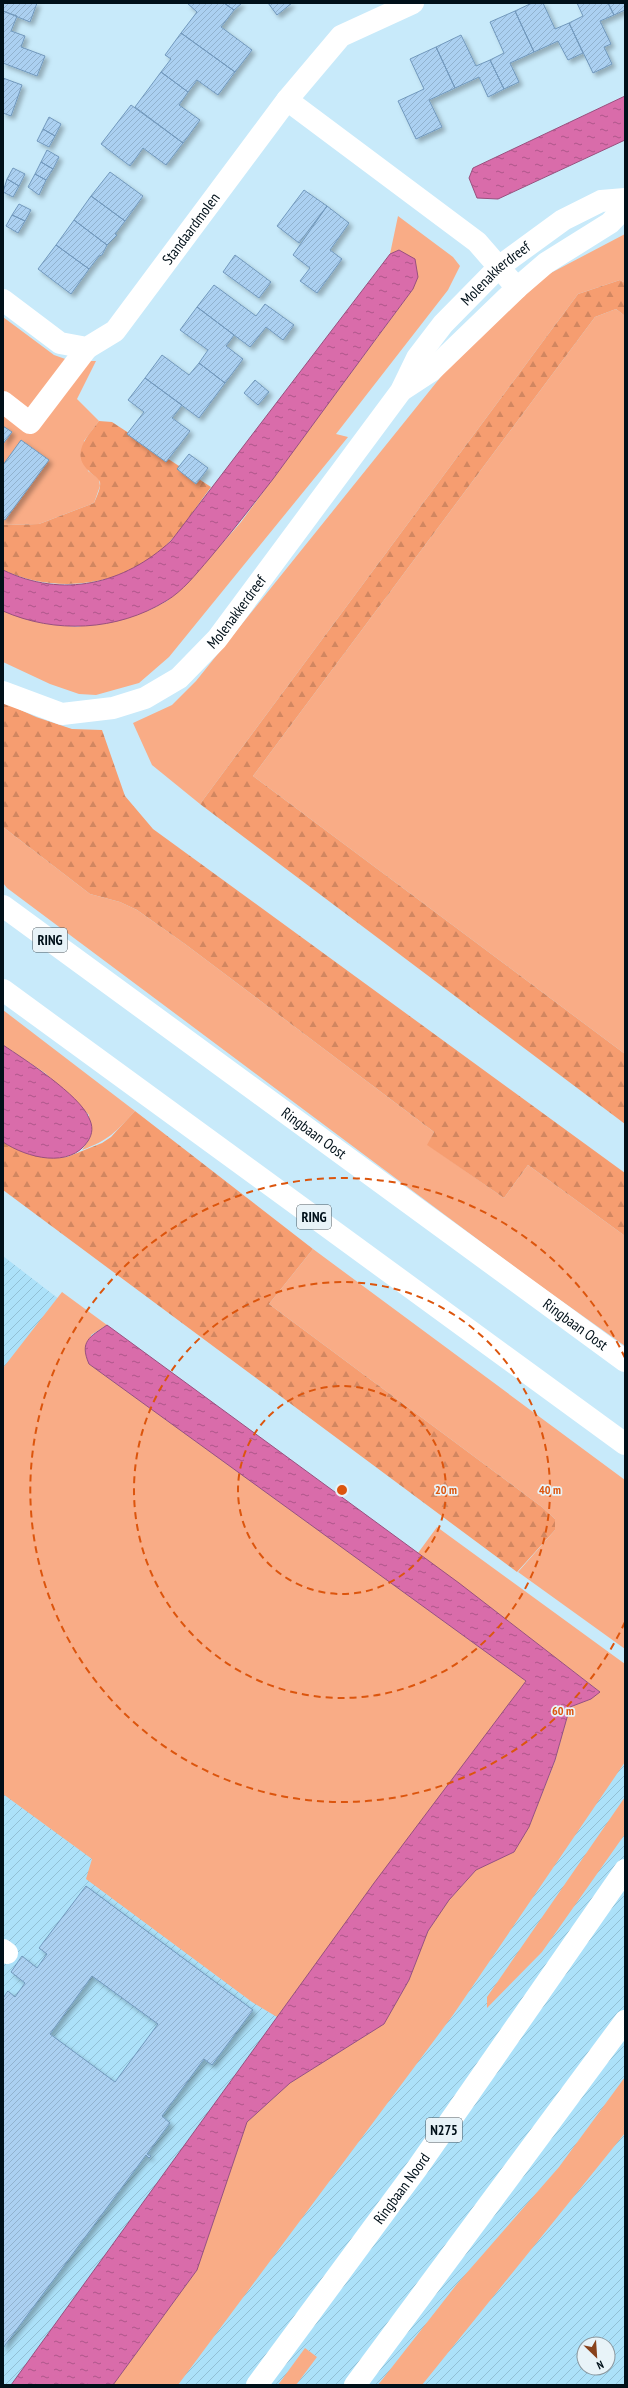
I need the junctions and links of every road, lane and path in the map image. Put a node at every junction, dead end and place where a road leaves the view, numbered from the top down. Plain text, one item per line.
1 (413, 3) edge
2 (287, 100) junction
3 (625, 199) edge
4 (625, 207) edge
5 (500, 266) junction
6 (517, 288) junction
7 (3, 300) edge
8 (87, 348) junction
9 (400, 391) junction
10 (3, 402) edge
11 (3, 692) edge
12 (3, 906) edge
13 (3, 990) edge
14 (625, 1362) edge
15 (625, 1444) edge
16 (625, 1870) edge
17 (625, 2021) edge
18 (257, 2385) edge
19 (355, 2385) edge

1 - 2 main road, Standaardmolen
2 - 5 main road
2 - 8 main road, Standaardmolen
3 - 5 main road, Molenakkerdreef
4 - 6 main road, Molenakkerdreef
5 - 6 main road
5 - 9 main road, Molenakkerdreef
6 - 9 main road, Molenakkerdreef
7 - 8 main road
8 - 10 main road, Standaardmolen
9 - 11 main road, Molenakkerdreef
12 - 14 main road, Ringbaan Oost / RING
13 - 15 main road, RING
16 - 18 main road, Ringbaan Noord / N275
17 - 19 main road

